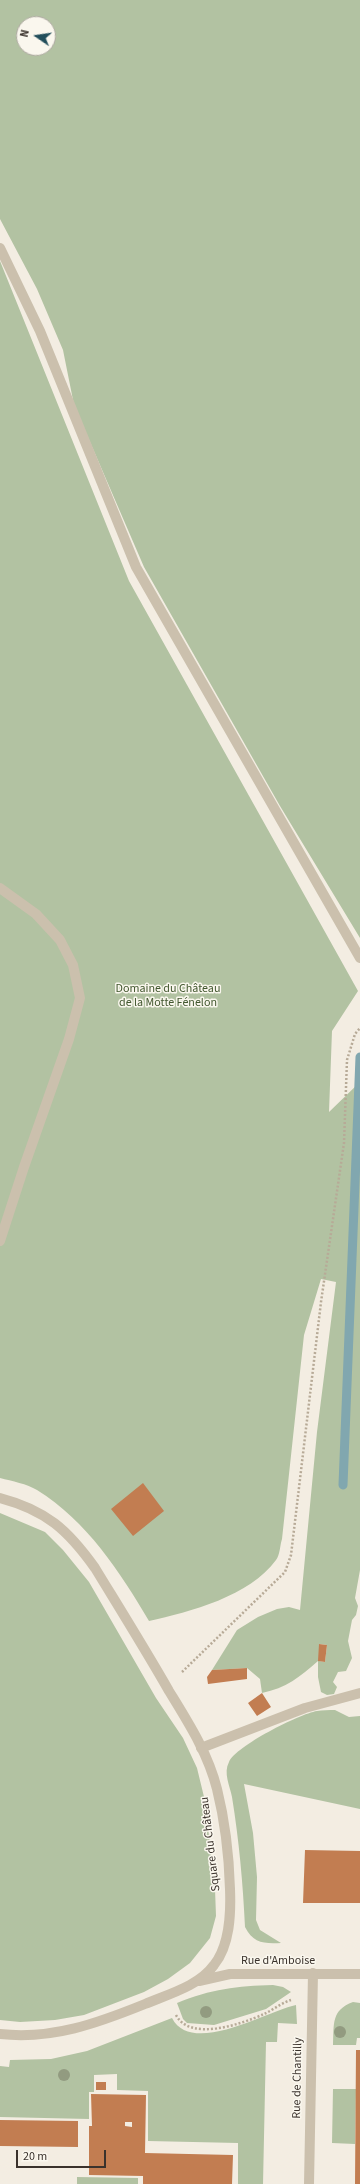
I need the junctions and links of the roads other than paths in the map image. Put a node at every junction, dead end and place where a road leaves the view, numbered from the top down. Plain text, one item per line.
1 (0, 248) edge
2 (0, 888) edge
3 (360, 958) edge
4 (0, 1241) edge
5 (0, 1498) edge
6 (360, 1693) edge
7 (201, 1748) junction
8 (313, 1973) junction
9 (360, 1974) edge
10 (197, 1981) junction
11 (0, 2034) edge
12 (309, 2184) edge

1 - 3 street
2 - 4 street
5 - 7 street, Square du Château
6 - 7 street
7 - 10 street, Square du Château
8 - 9 street, Rue d'Amboise
8 - 10 street, Rue d'Amboise
8 - 12 street, Rue de Chantilly
10 - 11 street, Square du Château

